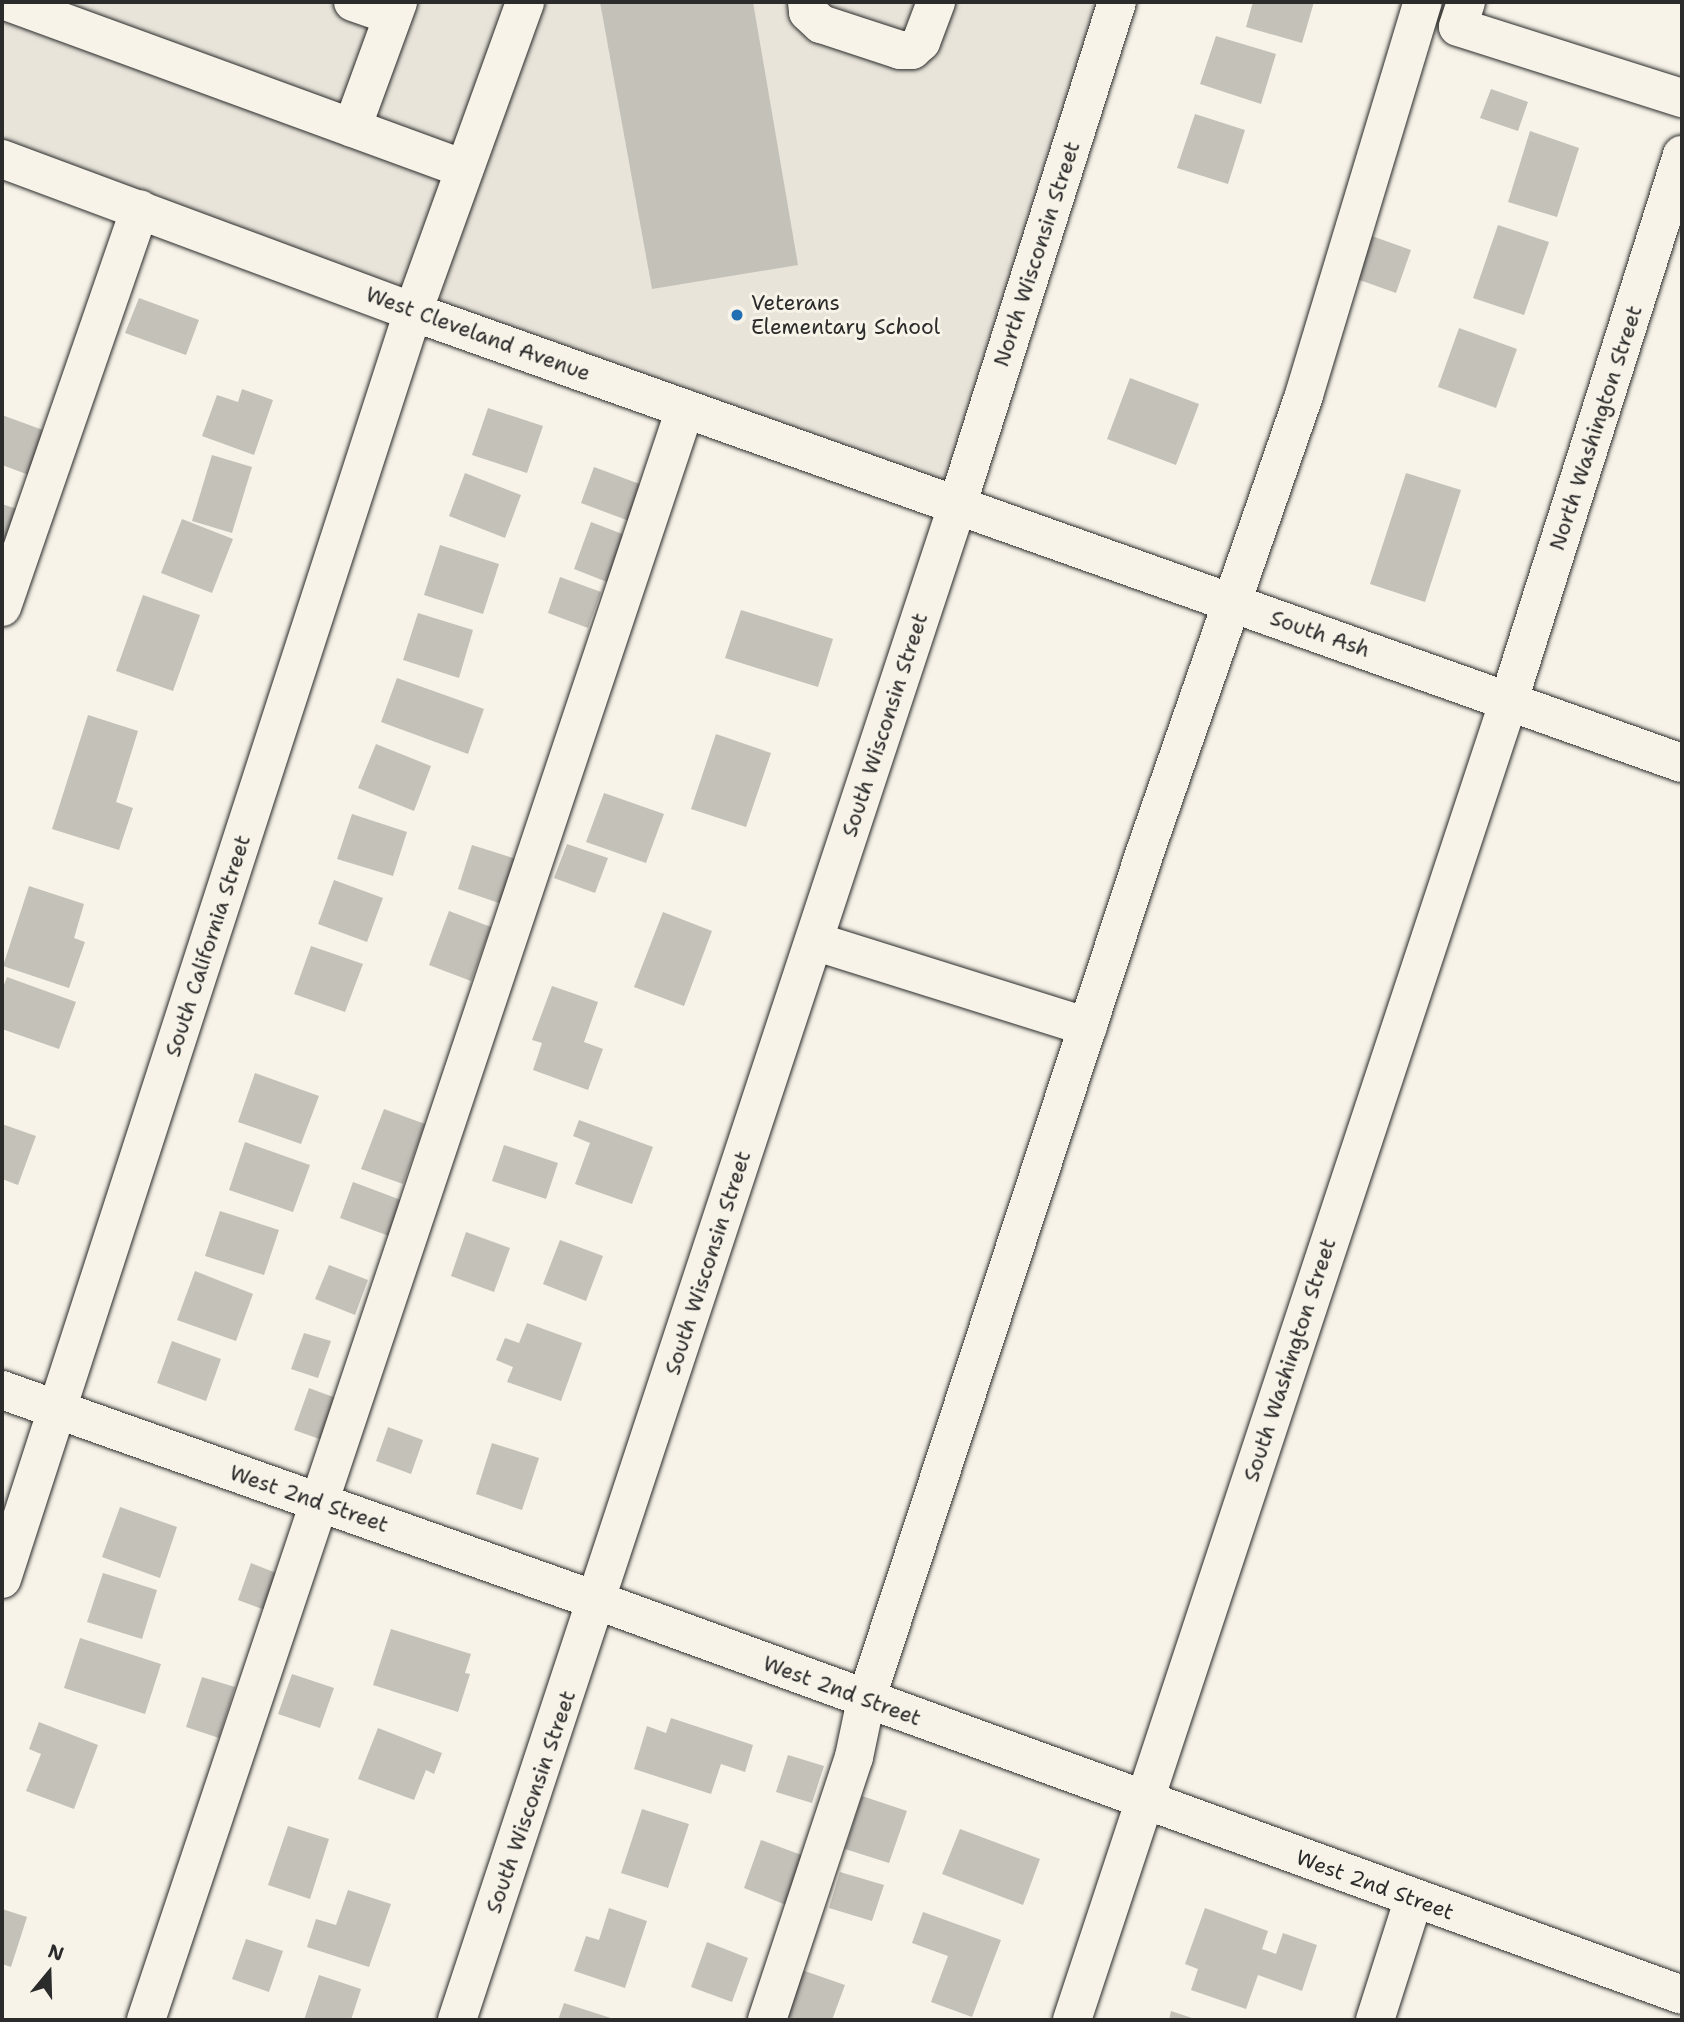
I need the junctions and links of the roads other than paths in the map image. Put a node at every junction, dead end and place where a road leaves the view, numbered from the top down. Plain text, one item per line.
1 (8, 2) edge
2 (353, 2) edge
3 (525, 2) edge
4 (807, 2) edge
5 (936, 2) edge
6 (1117, 2) edge
7 (1423, 2) edge
8 (1466, 2) edge
9 (395, 9) edge
10 (1682, 98) edge
11 (352, 128) junction
12 (1682, 155) edge
13 (2, 159) edge
14 (464, 169) junction
15 (140, 209) junction
16 (413, 312) junction
17 (685, 409) junction
18 (957, 506) junction
19 (1229, 602) junction
20 (2, 607) edge
21 (1509, 701) junction
22 (1682, 763) edge
23 (814, 941) junction
24 (1088, 1027) junction
25 (2, 1390) edge
26 (58, 1410) junction
27 (321, 1503) junction
28 (2, 1579) edge
29 (598, 1601) junction
30 (866, 1699) junction
31 (1143, 1802) junction
32 (1414, 1898) junction
33 (1682, 1995) edge
34 (146, 2020) edge
35 (457, 2020) edge
36 (767, 2020) edge
37 (1072, 2020) edge
38 (1375, 2020) edge

1 - 11 street
2 - 9 street
3 - 14 street, South California Street
4 - 5 street
6 - 18 street, North Wisconsin Street
7 - 19 street
8 - 10 street
9 - 11 street
11 - 14 street
12 - 21 street, North Washington Street
13 - 15 street, West Cleveland Avenue
14 - 16 street, South California Street
15 - 16 street, West Cleveland Avenue
15 - 20 street
16 - 17 street, West Cleveland Avenue
16 - 26 street, South California Street
17 - 18 street, West Cleveland Avenue
17 - 27 street
18 - 19 street, South Ash
18 - 23 street, South Wisconsin Street
19 - 21 street, South Ash
19 - 24 street
21 - 22 street, South Ash
21 - 31 street, South Washington Street
23 - 24 street
23 - 29 street, South Wisconsin Street
24 - 30 street
25 - 26 street, West 2nd Street
26 - 27 street, West 2nd Street
26 - 28 street, South California Street
27 - 29 street, West 2nd Street
27 - 34 street
29 - 30 street, West 2nd Street
29 - 35 street, South Wisconsin Street
30 - 31 street, West 2nd Street
30 - 36 street
31 - 32 street, West 2nd Street
31 - 37 street, South Washington Street
32 - 33 street, West 2nd Street
32 - 38 street

